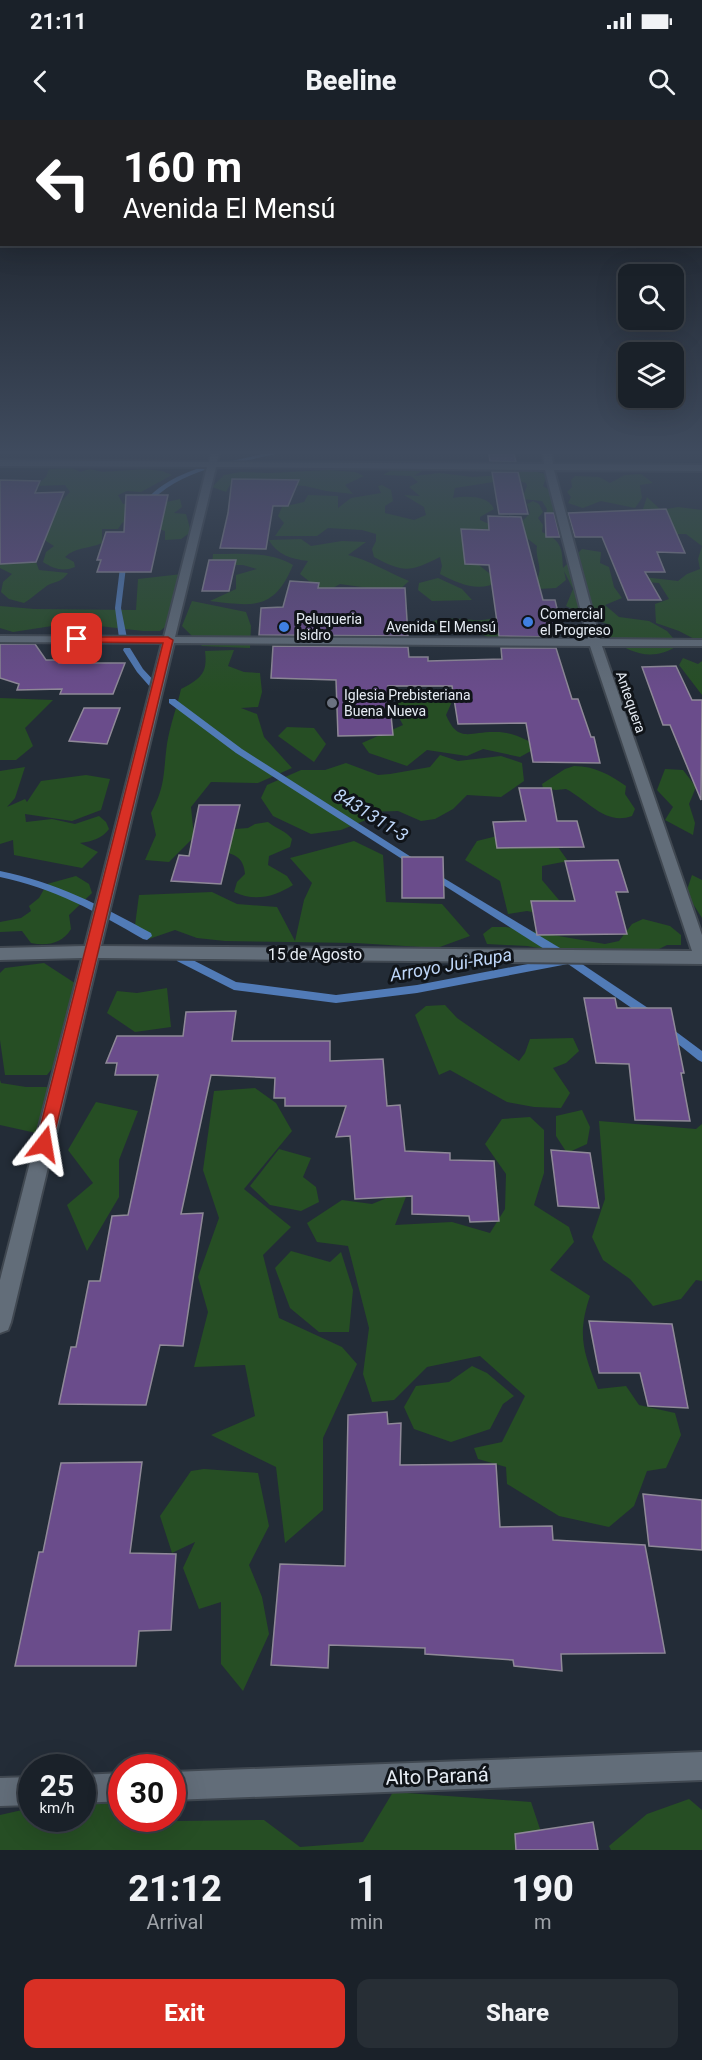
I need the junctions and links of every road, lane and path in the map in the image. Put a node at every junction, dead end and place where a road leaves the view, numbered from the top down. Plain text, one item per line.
1 (195, 531) edge
2 (566, 531) edge
3 (0, 639) edge
4 (168, 640) junction
5 (595, 643) junction
6 (702, 643) edge
7 (91, 952) junction
8 (0, 954) edge
9 (702, 957) edge
10 (0, 1322) edge
11 (702, 1766) edge
12 (186, 1785) edge
13 (18, 1791) edge
14 (0, 1792) edge

1 - 4 street
2 - 5 street, Antequera
3 - 4 street, Avenida El Mensú
4 - 5 street, Avenida El Mensú
4 - 7 street
5 - 6 street, Avenida El Mensú
5 - 9 street, Antequera
7 - 8 street, 15 de Agosto
7 - 9 street, 15 de Agosto
7 - 10 street
11 - 12 street, Alto Paraná
13 - 14 street

